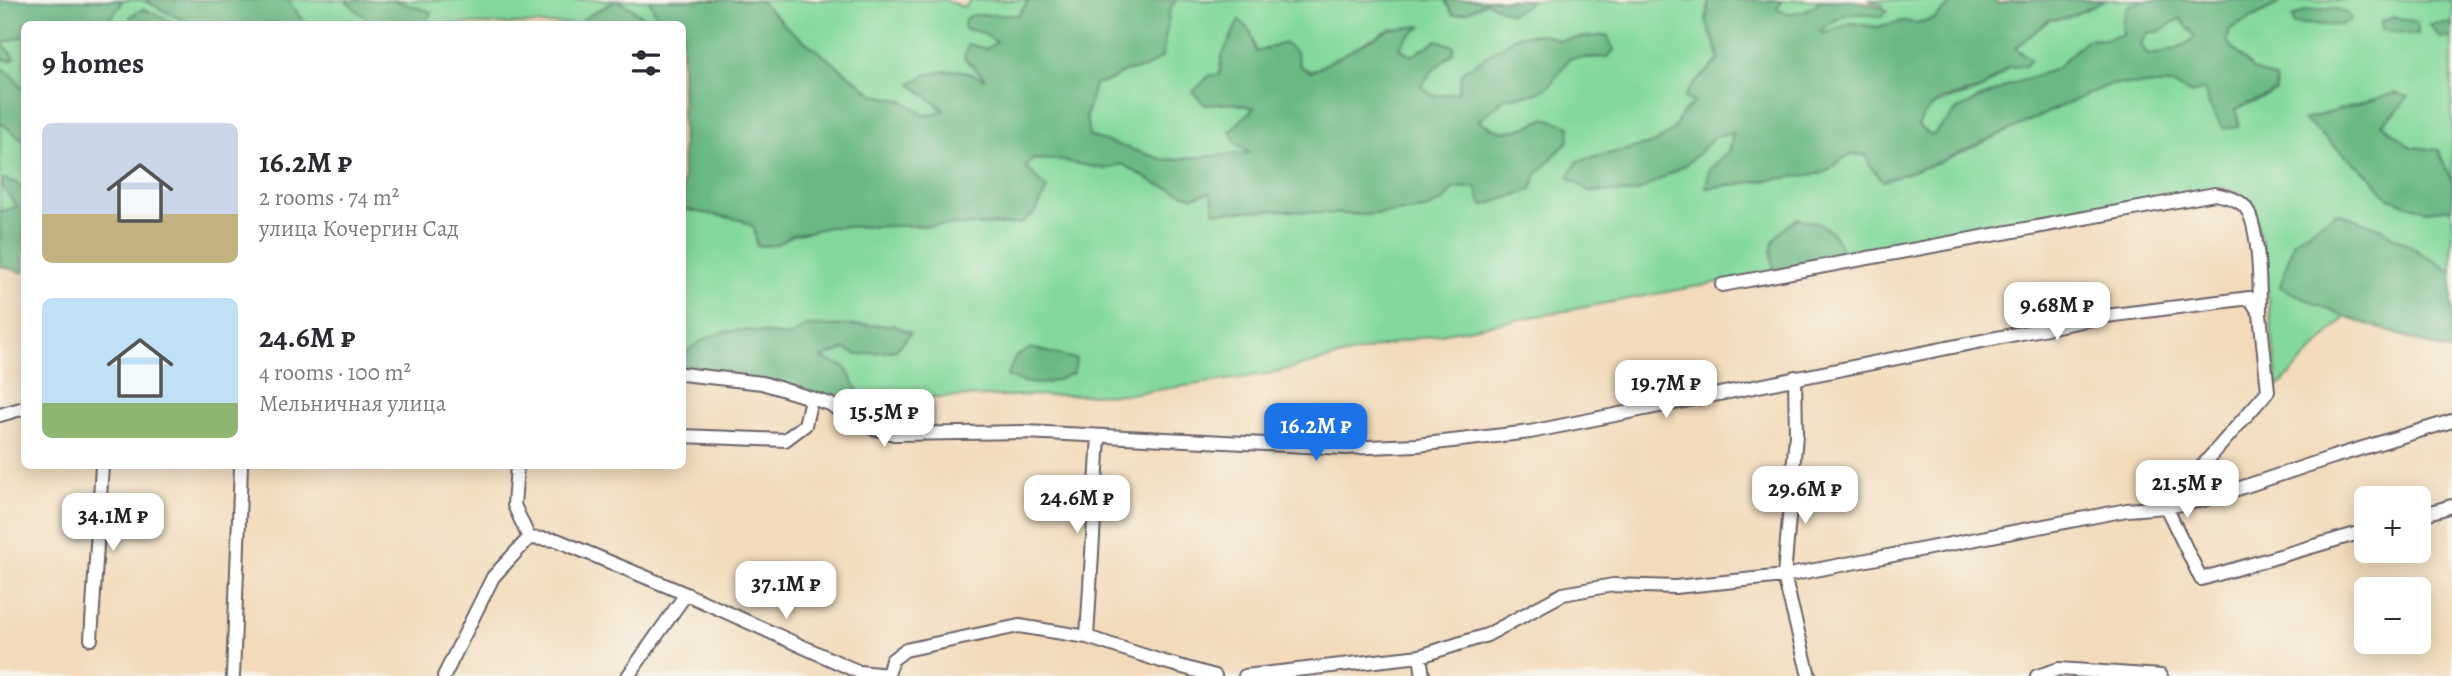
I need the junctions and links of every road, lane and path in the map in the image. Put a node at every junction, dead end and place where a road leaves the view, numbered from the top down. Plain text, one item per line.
1 (1722, 285) dead end
2 (2260, 314) junction
3 (686, 374) edge
4 (1795, 377) junction
5 (811, 399) junction
6 (21, 409) edge
7 (0, 415) edge
8 (2452, 421) edge
9 (686, 436) edge
10 (1099, 436) junction
11 (102, 469) edge
12 (241, 469) edge
13 (517, 469) edge
14 (2452, 506) edge
15 (2165, 507) junction
16 (2431, 512) edge
17 (2354, 534) edge
18 (529, 538) junction
19 (1784, 576) junction
20 (686, 594) junction
21 (1087, 637) junction
22 (91, 639) dead end
23 (1420, 656) junction
24 (888, 675) edge
25 (233, 676) edge
26 (444, 676) edge
27 (628, 676) edge
28 (1215, 676) edge
29 (1245, 676) edge
30 (1423, 676) edge
31 (1809, 676) edge
32 (2037, 676) edge
33 (2161, 676) edge

1 - 2 street
2 - 4 street
2 - 15 street
3 - 5 street
4 - 10 street
4 - 19 street
5 - 9 street
5 - 10 street
6 - 7 street
8 - 15 street
10 - 21 street
11 - 22 street
12 - 25 street
13 - 18 street
14 - 16 street
15 - 17 street
15 - 19 street
18 - 20 street
18 - 26 street
19 - 23 street
19 - 31 street
20 - 24 street
20 - 27 street
21 - 24 street
21 - 28 street
23 - 29 street
23 - 30 street
32 - 33 street

